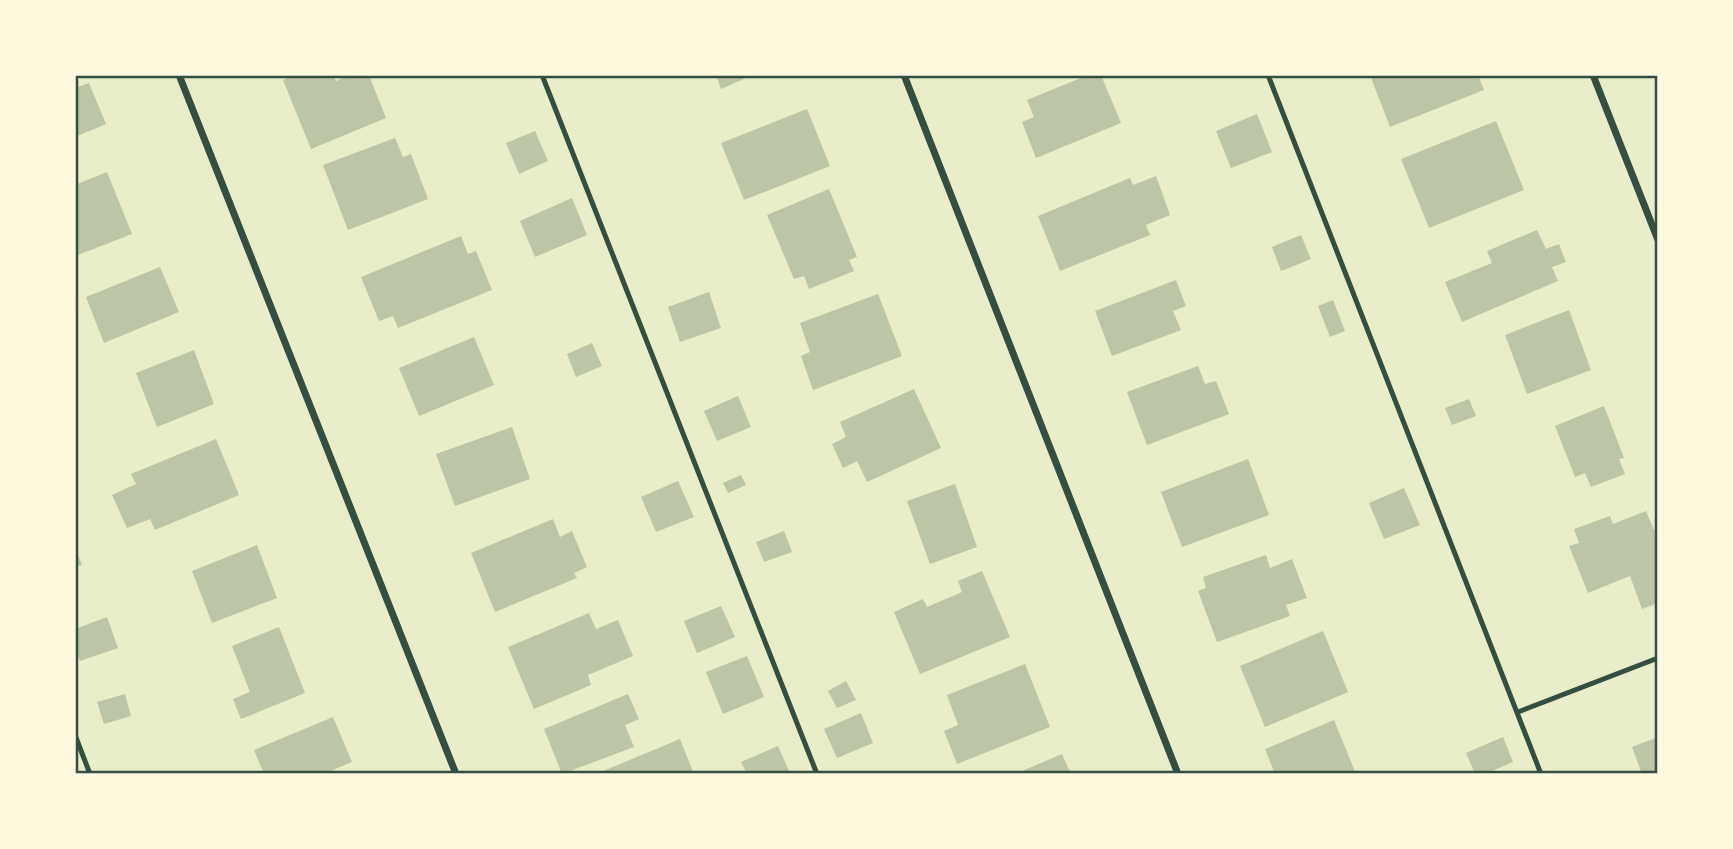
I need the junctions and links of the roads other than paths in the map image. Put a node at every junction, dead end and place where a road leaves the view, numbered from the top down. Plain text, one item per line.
1 (179, 75) edge
2 (542, 75) edge
3 (904, 75) edge
4 (1268, 75) edge
5 (1594, 75) edge
6 (1658, 240) edge
7 (1658, 657) edge
8 (1518, 712) junction
9 (75, 735) edge
10 (90, 774) edge
11 (456, 774) edge
12 (817, 774) edge
13 (1178, 774) edge
14 (1541, 774) edge

1 - 11 street
2 - 12 lane
3 - 13 street
4 - 8 lane
5 - 6 street
7 - 8 lane
8 - 14 lane
9 - 10 lane

